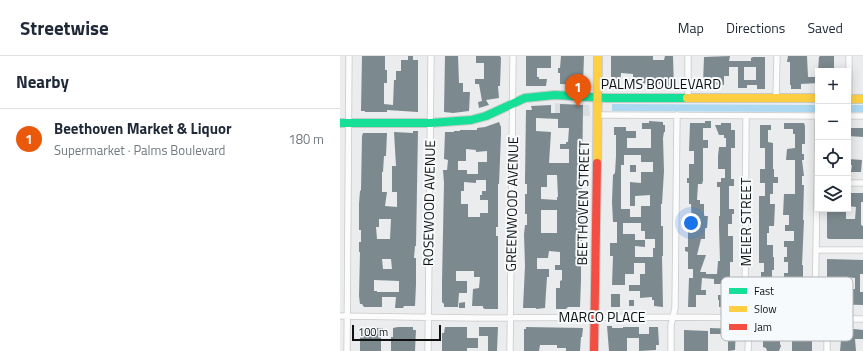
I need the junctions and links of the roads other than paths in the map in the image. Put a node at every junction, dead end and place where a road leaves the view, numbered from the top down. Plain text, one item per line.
1 (349, 56) edge
2 (431, 56) edge
3 (513, 56) edge
4 (598, 56) edge
5 (688, 56) edge
6 (777, 56) edge
7 (849, 56) edge
8 (849, 68) edge
9 (597, 97) junction
10 (688, 98) junction
11 (776, 98) junction
12 (815, 98) edge
13 (851, 99) edge
14 (863, 99) edge
15 (513, 103) junction
16 (598, 114) junction
17 (677, 115) junction
18 (746, 116) junction
19 (815, 116) edge
20 (851, 116) edge
21 (863, 116) edge
22 (344, 123) edge
23 (430, 123) junction
24 (818, 140) edge
25 (818, 176) edge
26 (851, 183) edge
27 (863, 183) edge
28 (817, 212) edge
29 (816, 250) junction
30 (863, 250) edge
31 (745, 277) edge
32 (816, 277) edge
33 (340, 316) edge
34 (347, 316) junction
35 (428, 317) junction
36 (594, 317) junction
37 (673, 317) junction
38 (511, 318) junction
39 (721, 318) edge
40 (347, 351) edge
41 (428, 351) edge
42 (510, 351) edge
43 (594, 351) edge
44 (671, 351) edge

1 - 22 street
2 - 23 street, ROSEWOOD AVENUE
3 - 15 street, GREENWOOD AVENUE
4 - 9 street, BEETHOVEN STREET
5 - 10 street
6 - 11 street
7 - 8 street
9 - 10 street, PALMS BOULEVARD
9 - 15 street, PALMS BOULEVARD
9 - 16 street, BEETHOVEN STREET
10 - 11 street, PALMS BOULEVARD
11 - 12 street, PALMS BOULEVARD
13 - 14 street
15 - 23 street, PALMS BOULEVARD
15 - 38 street, GREENWOOD AVENUE
16 - 17 street
16 - 36 street, BEETHOVEN STREET
17 - 18 street
17 - 37 street
18 - 19 street
18 - 31 street, MEIER STREET
20 - 21 street
22 - 23 street, PALMS BOULEVARD
22 - 34 street
23 - 35 street, ROSEWOOD AVENUE
24 - 25 street
26 - 27 street
28 - 29 street
29 - 30 street
29 - 32 street
33 - 34 street, MARCO PLACE
34 - 35 street, MARCO PLACE
34 - 40 street
35 - 38 street, MARCO PLACE
35 - 41 street, ROSEWOOD AVENUE
36 - 37 street, MARCO PLACE
36 - 38 street, MARCO PLACE
36 - 43 street, BEETHOVEN STREET
37 - 39 street, MARCO PLACE
37 - 44 street
38 - 42 street, GREENWOOD AVENUE

